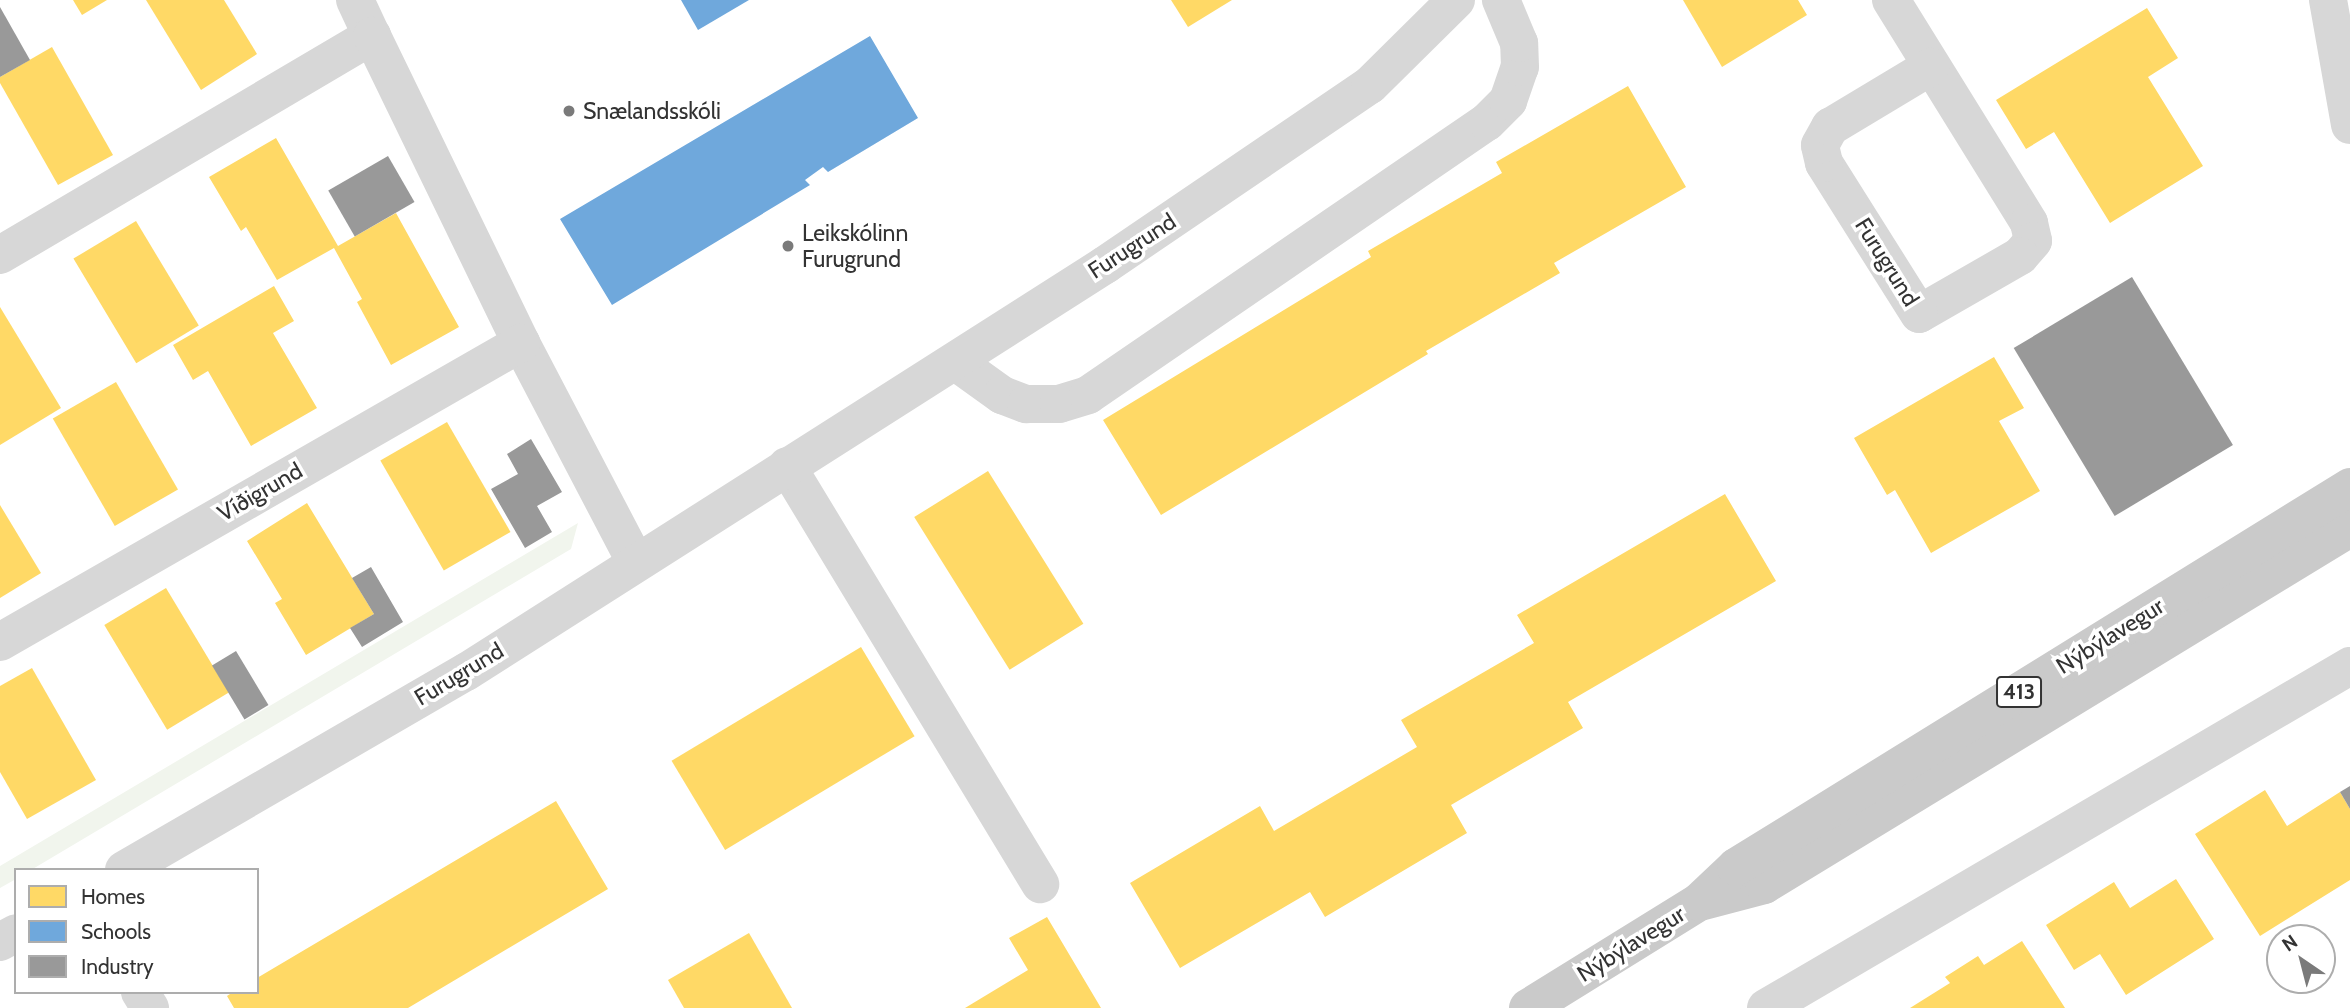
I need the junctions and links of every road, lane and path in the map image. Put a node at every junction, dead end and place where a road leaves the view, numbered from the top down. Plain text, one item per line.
1 (355, 0) edge
2 (1456, 0) edge
3 (1501, 0) edge
4 (1891, 0) edge
5 (2328, 0) edge
6 (372, 36) junction
7 (1930, 67) junction
8 (2350, 125) edge
9 (0, 256) edge
10 (521, 343) junction
11 (956, 362) junction
12 (788, 466) junction
13 (2349, 487) edge
14 (2348, 531) edge
15 (635, 561) junction
16 (0, 642) edge
17 (2350, 666) edge
18 (127, 868) edge
19 (1040, 884) dead end
20 (1699, 902) junction
21 (1528, 1008) edge
22 (1766, 1008) edge

1 - 6 street
2 - 11 street, Furugrund
3 - 11 street
4 - 7 street, Furugrund
5 - 8 street
6 - 9 street
6 - 10 street
7 - 7 street, Furugrund
10 - 15 street
10 - 16 street, Víðigrund
11 - 12 street, Furugrund
12 - 15 street, Furugrund
12 - 19 street
13 - 20 main road, Nýbýlavegur / 413
14 - 20 main road, Nýbýlavegur / 413
15 - 18 street, Furugrund
17 - 22 street
20 - 21 main road, Nýbýlavegur / 413

